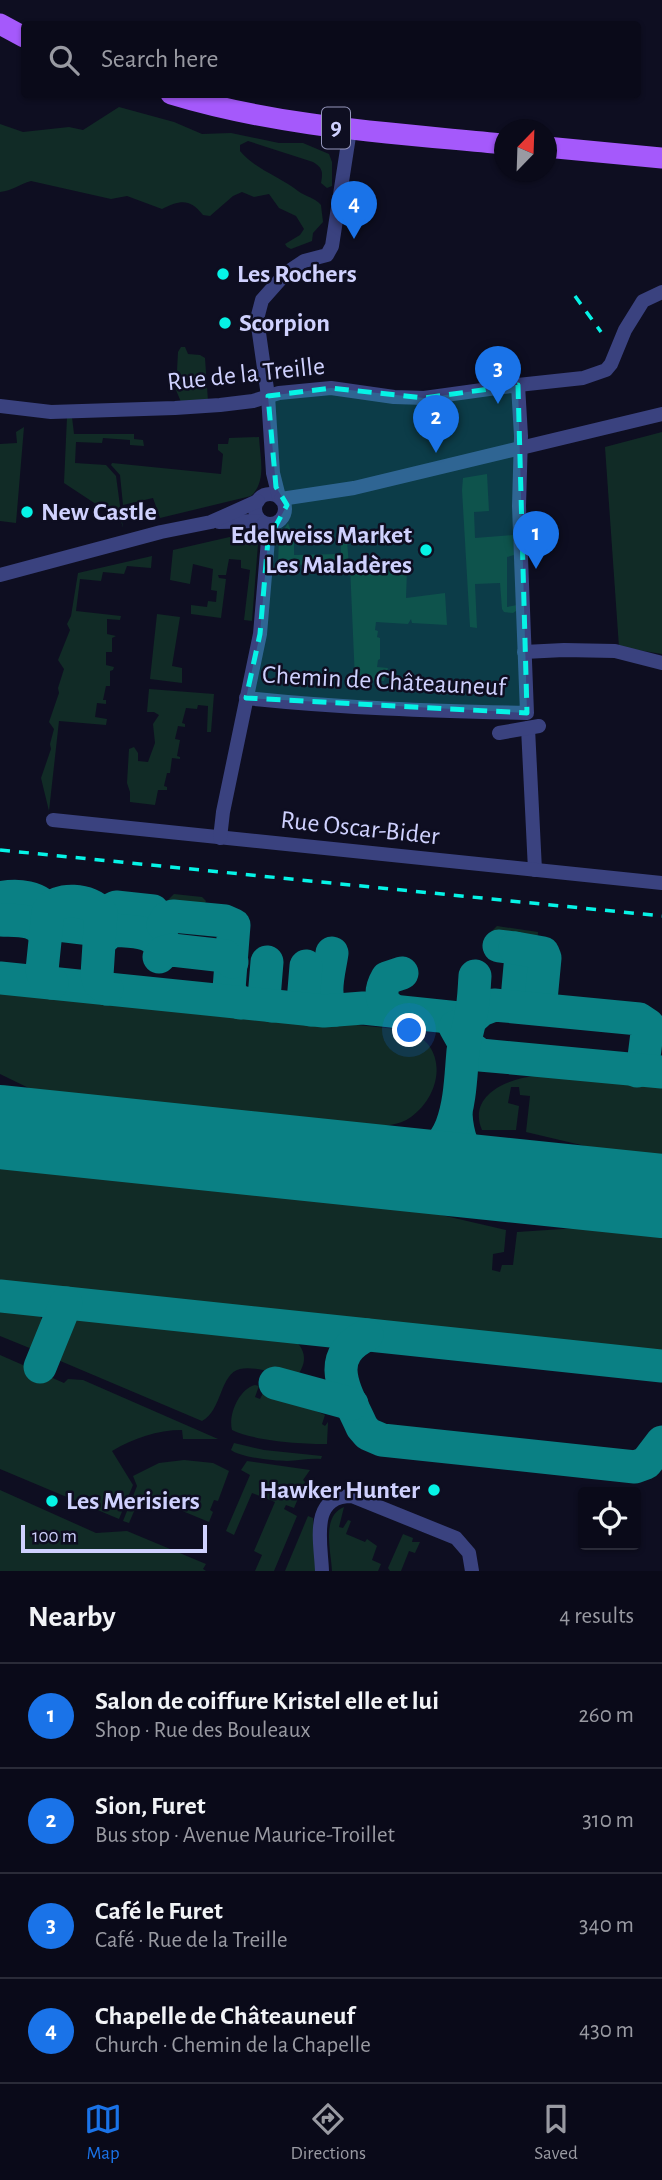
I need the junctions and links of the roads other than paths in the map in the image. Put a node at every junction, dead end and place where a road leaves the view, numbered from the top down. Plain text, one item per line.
1 (0, 24) edge
2 (21, 35) edge
3 (186, 98) edge
4 (350, 130) junction
5 (494, 143) edge
6 (557, 148) edge
7 (662, 158) edge
8 (662, 292) edge
9 (518, 385) junction
10 (268, 396) junction
11 (0, 406) edge
12 (662, 414) edge
13 (519, 448) junction
14 (273, 473) junction
15 (261, 499) junction
16 (275, 512) junction
17 (211, 522) junction
18 (0, 575) edge
19 (524, 652) junction
20 (662, 663) edge
21 (246, 698) junction
22 (499, 733) dead end
23 (53, 821) dead end
24 (220, 838) junction
25 (535, 870) junction
26 (662, 883) edge
27 (323, 1571) edge
28 (471, 1571) edge

1 - 2 main road
3 - 4 main road, 9
4 - 5 main road, 9
4 - 10 street
6 - 7 main road
8 - 9 street, Rue de la Treille
9 - 10 street, Rue de la Treille
9 - 13 street
10 - 11 street, Rue de la Treille
10 - 14 street
12 - 13 street
13 - 16 street
13 - 19 street
14 - 15 street
14 - 16 street
15 - 16 street
15 - 16 street
15 - 17 street
16 - 17 street
16 - 21 street
17 - 18 street
19 - 20 street, Chemin de Châteauneuf
19 - 21 street, Chemin de Châteauneuf
21 - 24 street
22 - 25 street, Chemin de Châteauneuf
23 - 24 street, Rue Oscar-Bider
24 - 25 street, Rue Oscar-Bider
25 - 26 street, Rue Oscar-Bider
27 - 28 street

